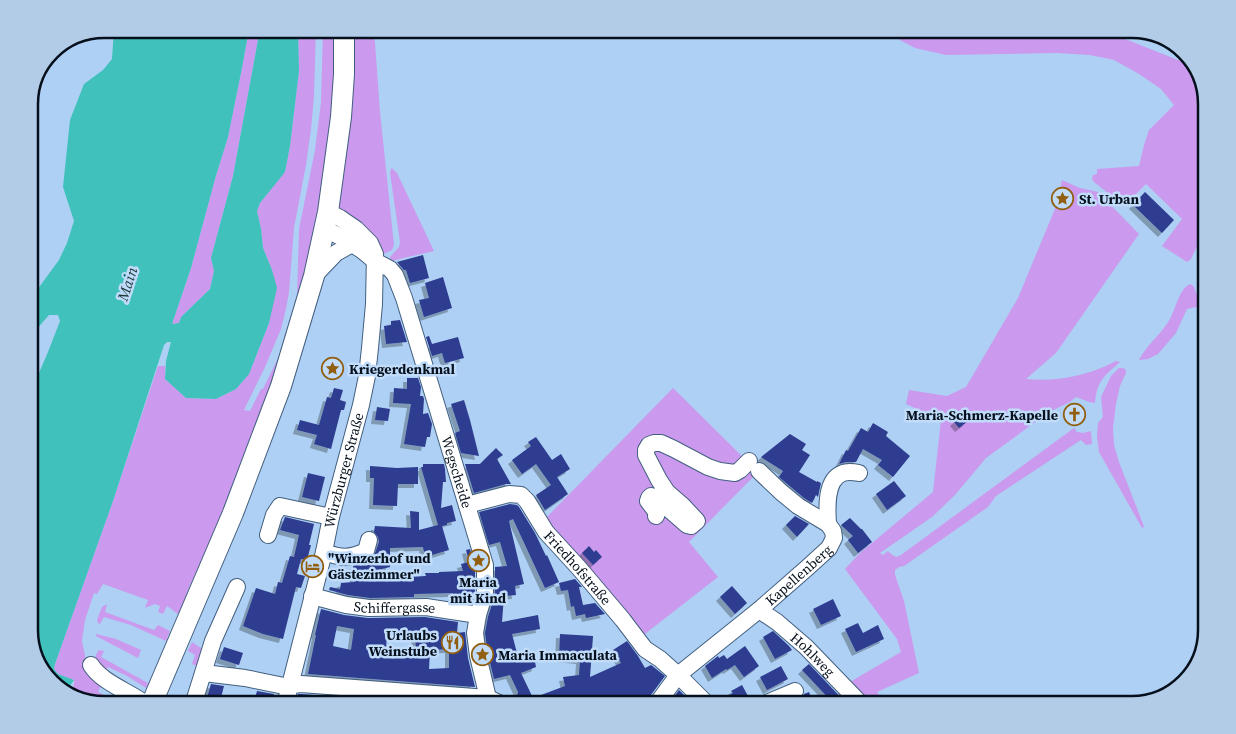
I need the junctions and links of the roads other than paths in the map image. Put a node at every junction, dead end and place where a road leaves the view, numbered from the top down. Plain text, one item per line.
1 (344, 37) edge
2 (326, 221) junction
3 (352, 244) junction
4 (375, 261) junction
5 (314, 276) junction
6 (859, 473) dead end
7 (467, 505) junction
8 (656, 516) dead end
9 (331, 517) junction
10 (828, 524) junction
11 (268, 535) dead end
12 (369, 540) dead end
13 (324, 552) junction
14 (237, 587) dead end
15 (312, 596) junction
16 (759, 610) junction
17 (478, 615) junction
18 (91, 665) dead end
19 (204, 673) junction
20 (678, 675) junction
21 (291, 685) junction
22 (795, 691) dead end
23 (135, 696) edge
24 (153, 696) edge
25 (196, 696) edge
26 (288, 696) edge
27 (461, 696) edge
28 (488, 696) edge
29 (663, 696) edge
30 (699, 696) edge
31 (783, 696) edge
32 (853, 696) edge

1 - 2 main road
2 - 3 street
2 - 4 street, Würzburger Straße
2 - 5 main road
3 - 4 street
3 - 5 street
4 - 7 street, Wegscheide
4 - 9 street, Würzburger Straße
5 - 24 main road
6 - 10 street
7 - 17 street, Wegscheide
7 - 20 street, Friedhofstraße
8 - 10 street, Kapellenberg
9 - 11 street
9 - 13 street, Würzburger Straße
10 - 16 street, Kapellenberg
12 - 13 street
13 - 15 street, Würzburger Straße
14 - 19 street
15 - 17 street, Schiffergasse
15 - 21 street, Würzburger Straße
16 - 20 street, Kapellenberg
16 - 32 street, Hohlweg
17 - 28 street, Wegscheide
18 - 23 street
19 - 21 street
19 - 25 street
20 - 29 street, Kapellenberg
20 - 30 street, Friedhofstraße
21 - 26 street, Würzburger Straße
21 - 27 street
22 - 31 street

